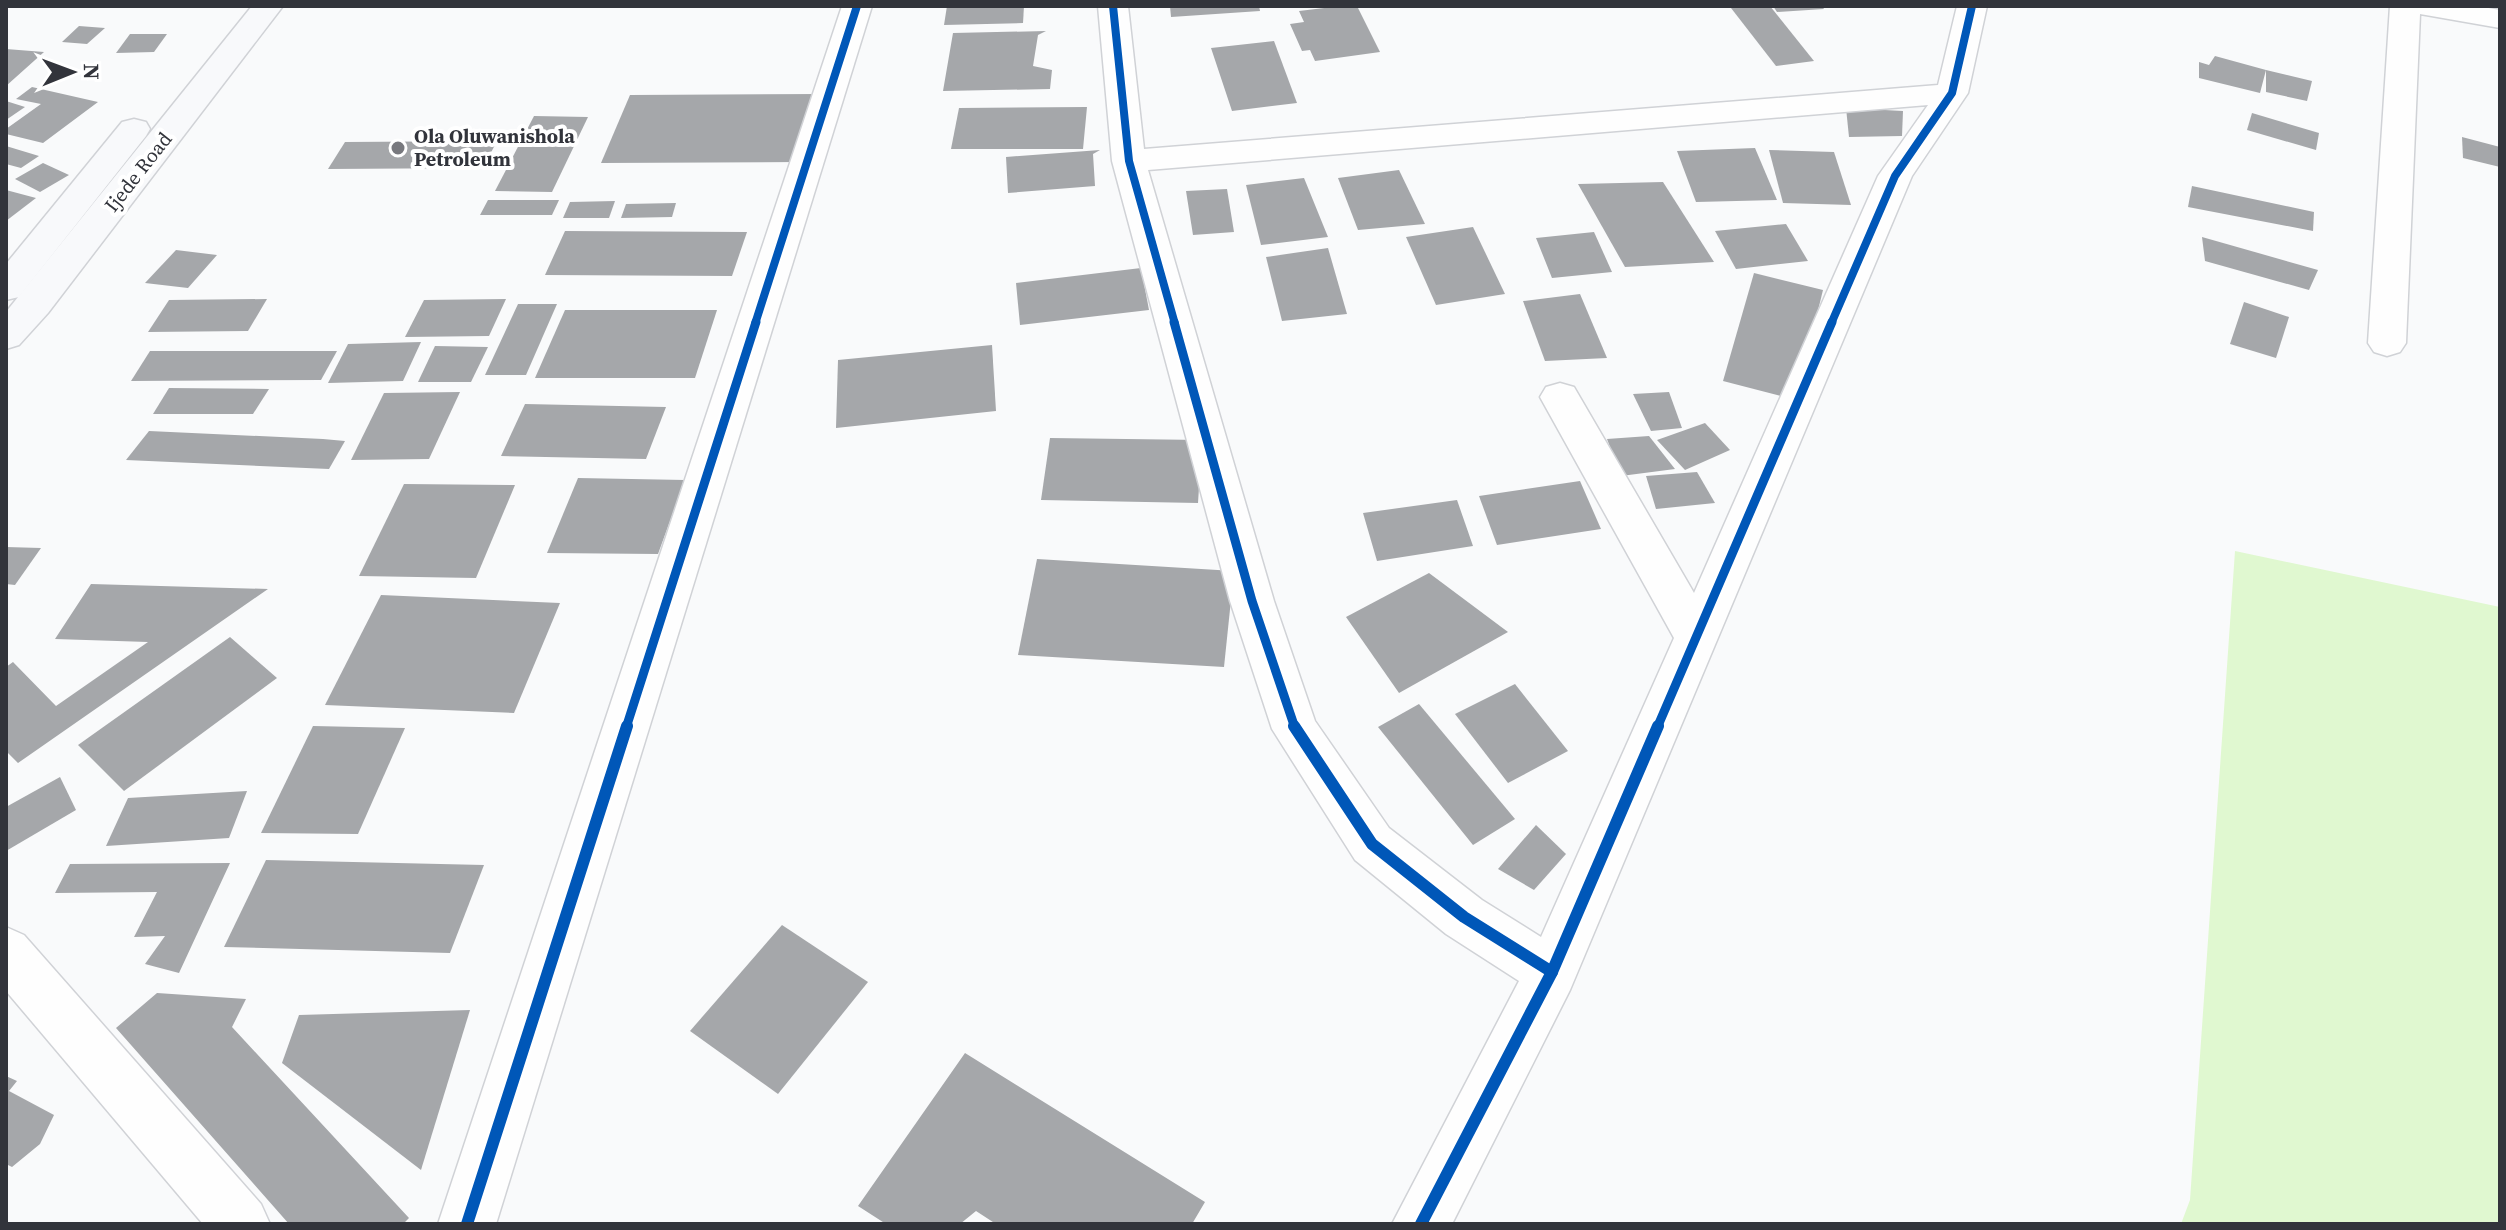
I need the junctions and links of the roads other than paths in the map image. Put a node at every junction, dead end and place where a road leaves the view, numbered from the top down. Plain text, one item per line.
1 (233, 6) edge
2 (268, 6) edge
3 (857, 6) edge
4 (1113, 6) edge
5 (1972, 6) edge
6 (2405, 6) edge
7 (2423, 6) edge
8 (2500, 19) edge
9 (1952, 93) junction
10 (1129, 161) junction
11 (6, 288) edge
12 (6, 336) edge
13 (2387, 343) dead end
14 (1560, 397) dead end
15 (1696, 637) junction
16 (6, 952) edge
17 (1552, 972) junction
18 (241, 1224) edge
19 (467, 1224) edge
20 (1421, 1224) edge

1 - 11 main road, Ijede Road
2 - 12 main road, Ijede Road
3 - 19 street
4 - 10 street
5 - 9 street
6 - 13 street
7 - 8 street
9 - 10 street
9 - 15 street
10 - 17 street
14 - 15 street
15 - 17 street
16 - 18 street
17 - 20 street

